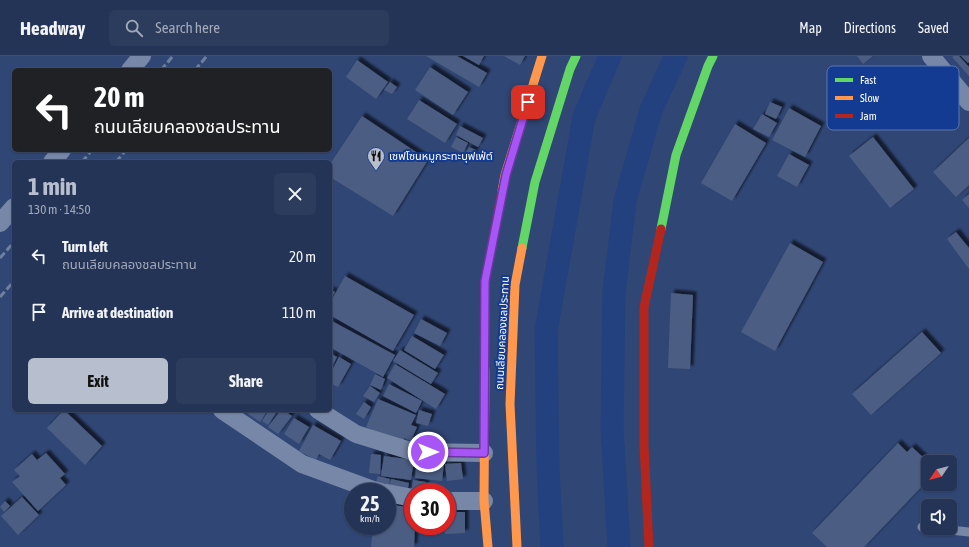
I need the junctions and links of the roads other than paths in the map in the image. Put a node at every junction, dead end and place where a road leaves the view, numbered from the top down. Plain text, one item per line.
1 (142, 56) edge
2 (542, 56) edge
3 (576, 56) edge
4 (713, 56) edge
5 (931, 56) edge
6 (939, 66) edge
7 (132, 68) edge
8 (959, 90) edge
9 (969, 102) edge
10 (60, 152) edge
11 (54, 160) edge
12 (12, 209) edge
13 (0, 223) edge
14 (225, 412) edge
15 (321, 412) edge
16 (484, 453) junction
17 (354, 483) edge
18 (456, 501) edge
19 (484, 501) junction
20 (957, 531) edge
21 (969, 532) edge
22 (488, 547) edge
23 (517, 547) edge
24 (649, 547) edge

1 - 7 street
2 - 16 street, ถนนเลียบคลองชลประทาน
3 - 23 street, ถนนเลียบคลองชลประทาน
4 - 24 street
5 - 6 street
8 - 9 street
10 - 11 street
12 - 13 street
14 - 17 street
15 - 16 street
16 - 19 street, ถนนเลียบคลองชลประทาน
18 - 19 street
19 - 22 street, ถนนเลียบคลองชลประทาน
20 - 21 lane

